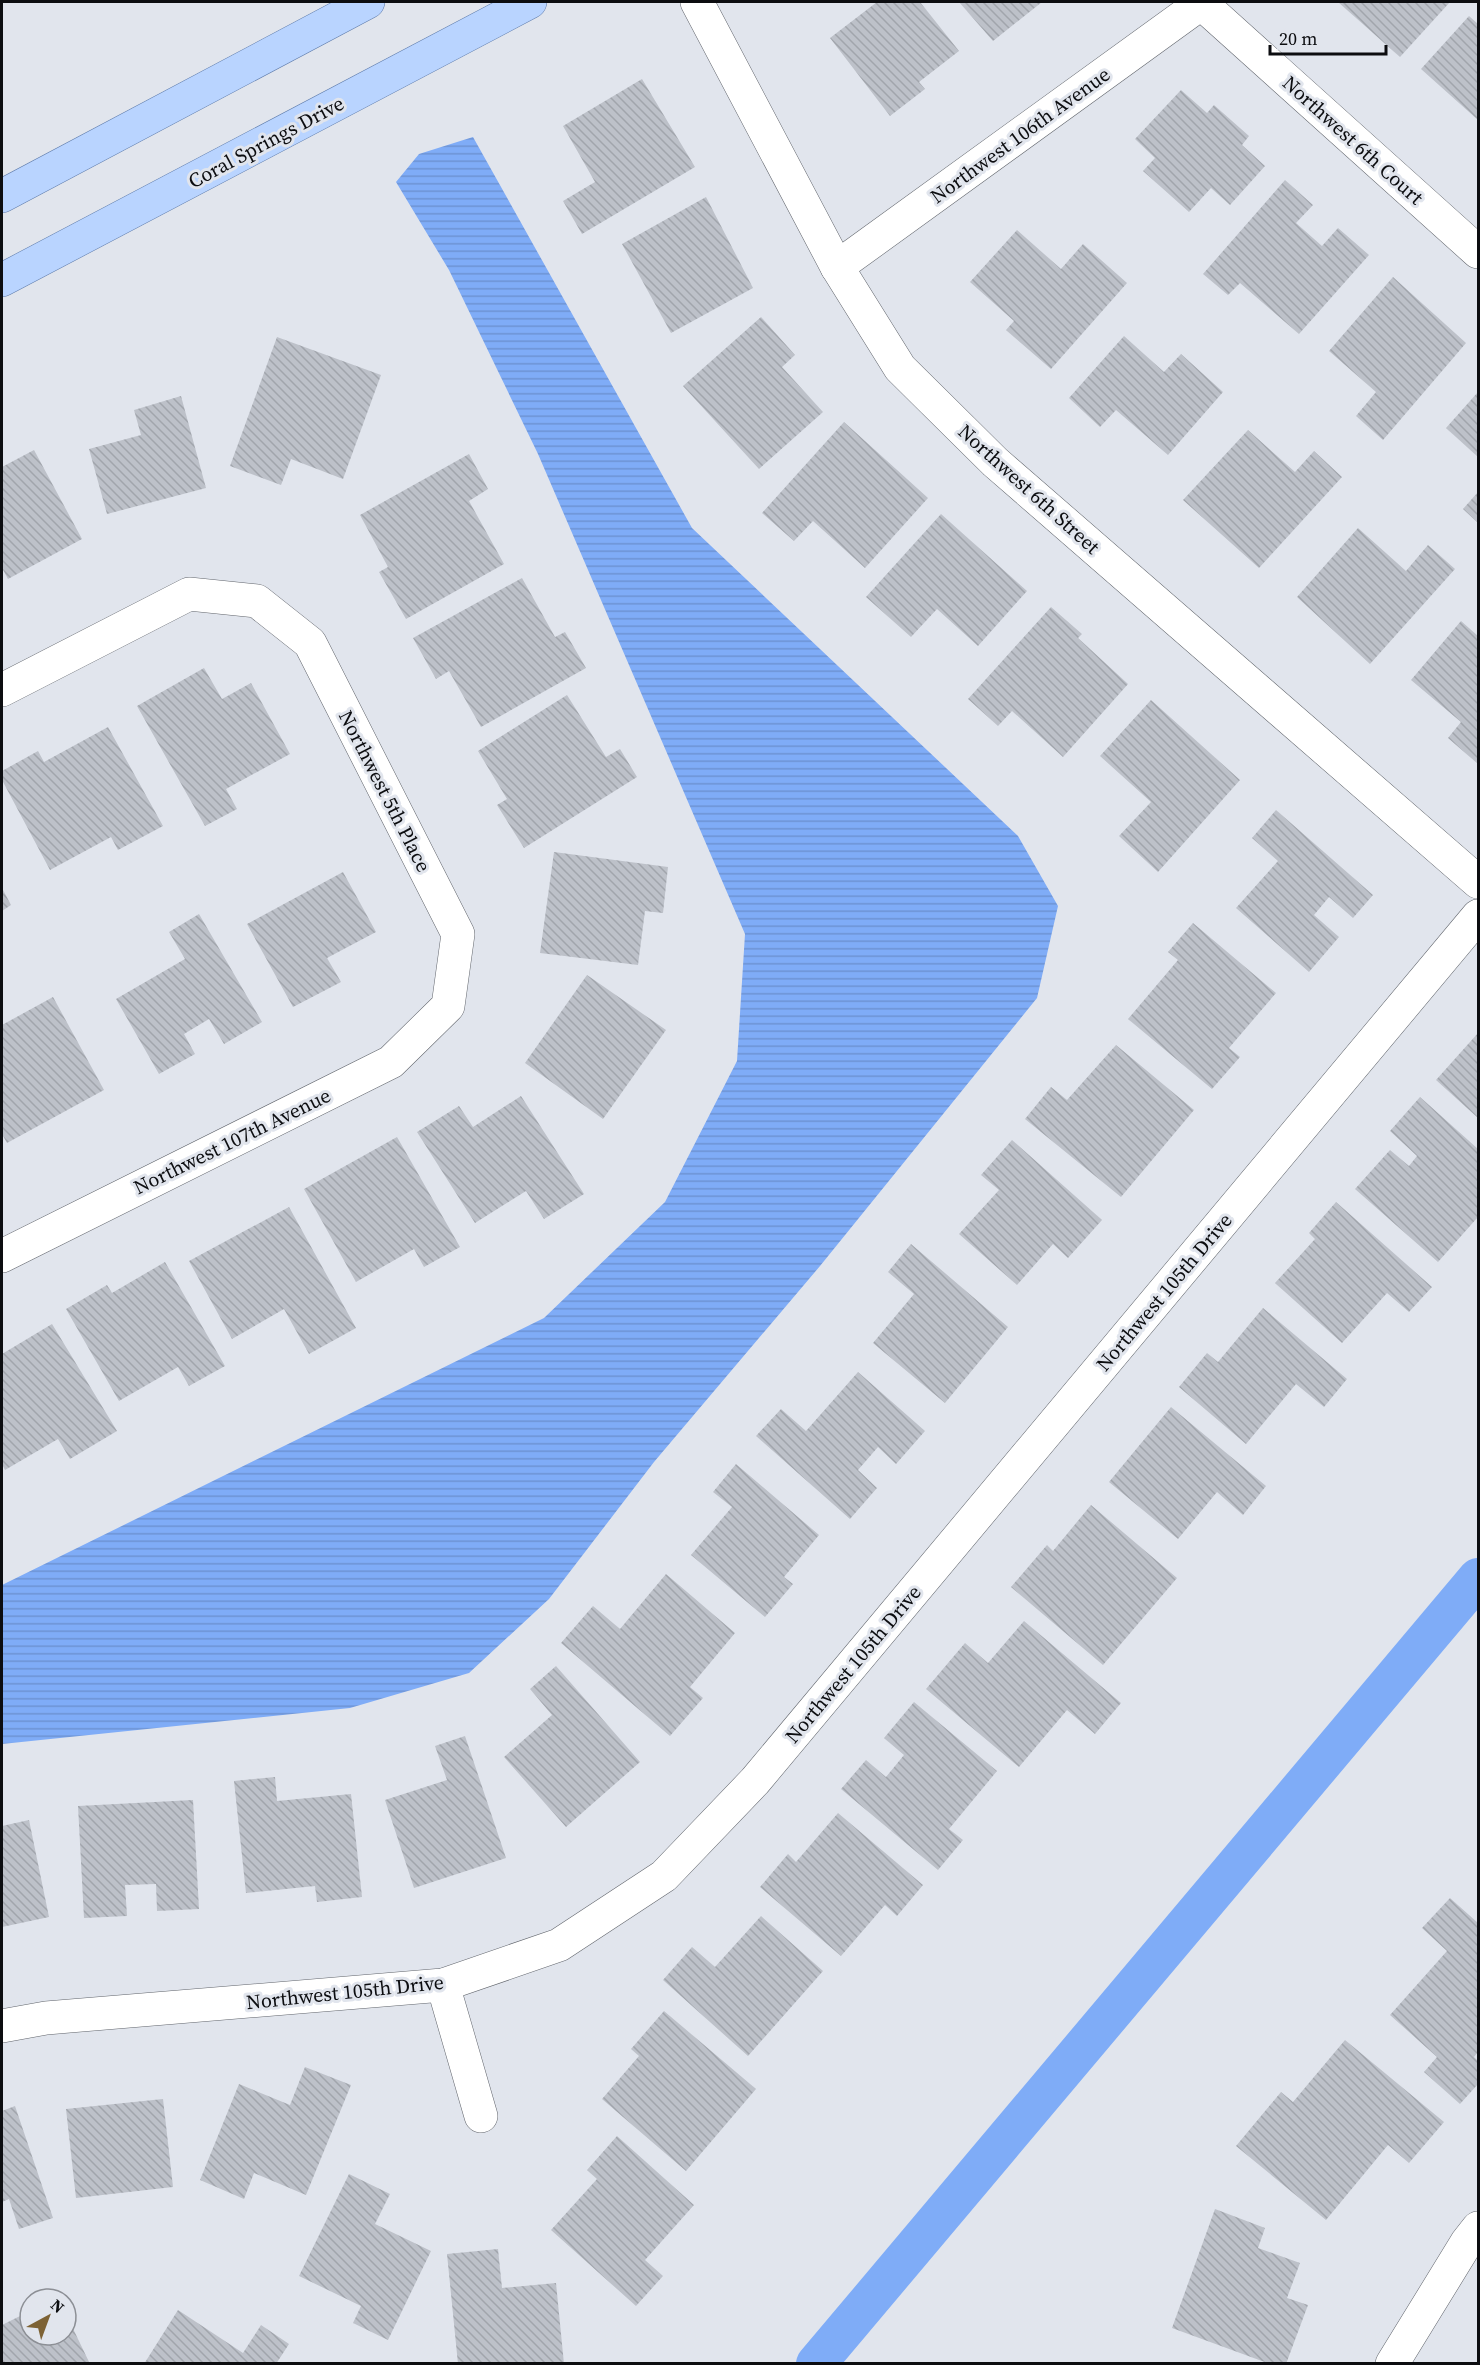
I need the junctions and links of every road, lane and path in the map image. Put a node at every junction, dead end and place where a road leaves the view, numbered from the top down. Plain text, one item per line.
1 (368, 2) edge
2 (530, 2) edge
3 (697, 2) edge
4 (1202, 2) edge
5 (2, 196) edge
6 (1479, 252) edge
7 (837, 267) junction
8 (2, 280) edge
9 (2, 690) edge
10 (1479, 882) edge
11 (1479, 916) edge
12 (448, 1006) joint
13 (2, 1256) edge
14 (443, 1985) junction
15 (2, 2026) edge
16 (481, 2116) dead end
17 (1479, 2228) edge
18 (1392, 2364) edge

1 - 5 main road
2 - 8 main road, Coral Springs Drive
3 - 7 street, Northwest 6th Street
4 - 6 street, Northwest 6th Court
4 - 7 street, Northwest 106th Avenue
7 - 10 street, Northwest 6th Street
9 - 12 street, Northwest 5th Place
11 - 14 street, Northwest 105th Drive
12 - 13 street, Northwest 107th Avenue
14 - 15 street, Northwest 105th Drive
14 - 16 street
17 - 18 street

